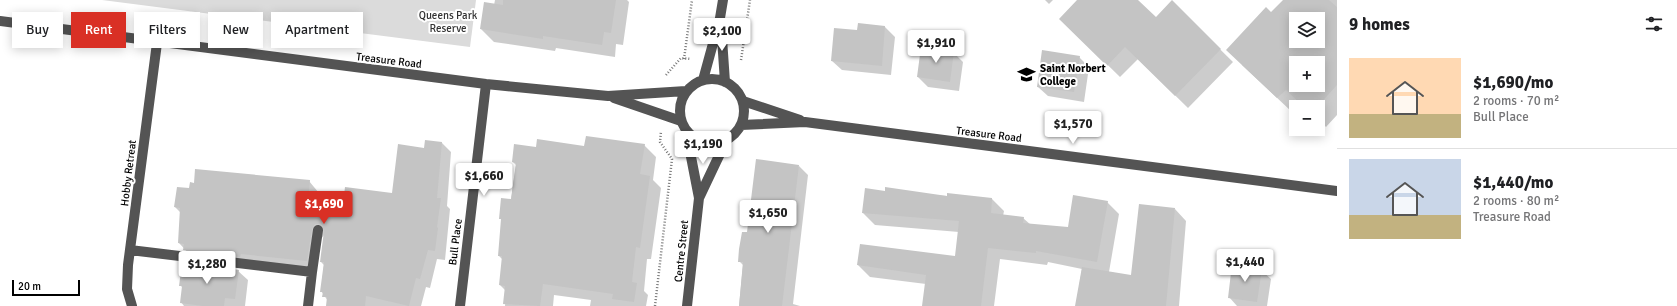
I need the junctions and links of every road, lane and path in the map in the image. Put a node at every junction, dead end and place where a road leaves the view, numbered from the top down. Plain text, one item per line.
1 (692, 0) edge
2 (723, 0) edge
3 (720, 18) junction
4 (0, 22) edge
5 (134, 40) edge
6 (156, 48) edge
7 (197, 48) edge
8 (703, 80) junction
9 (725, 82) junction
10 (486, 84) junction
11 (686, 91) junction
12 (664, 92) junction
13 (608, 96) junction
14 (743, 101) junction
15 (662, 115) junction
16 (681, 121) junction
17 (805, 122) junction
18 (741, 125) junction
19 (686, 131) junction
20 (726, 141) junction
21 (1337, 191) edge
22 (699, 198) junction
23 (318, 230) dead end
24 (130, 250) junction
25 (312, 272) junction
26 (132, 306) edge
27 (308, 306) edge
28 (460, 306) edge
29 (655, 306) edge
30 (686, 306) edge

1 - 12 path
2 - 3 street
3 - 8 street
3 - 9 street
4 - 5 street, Treasure Road
6 - 24 street, Hobby Retreat
7 - 10 street, Treasure Road
8 - 9 street
8 - 11 street
9 - 14 street
10 - 13 street, Treasure Road
10 - 28 street, Bull Place
11 - 12 street, Treasure Road
11 - 16 street
12 - 13 street, Treasure Road
13 - 15 street, Treasure Road
14 - 17 street, Treasure Road
14 - 18 street
15 - 16 street, Treasure Road
15 - 29 path
16 - 19 street
17 - 18 street, Treasure Road
17 - 21 street, Treasure Road
18 - 20 street
19 - 20 street
19 - 22 street, Centre Street
20 - 22 street, Centre Street
22 - 30 street, Centre Street
23 - 25 street
24 - 25 street
24 - 26 street, Hobby Retreat
25 - 27 street

